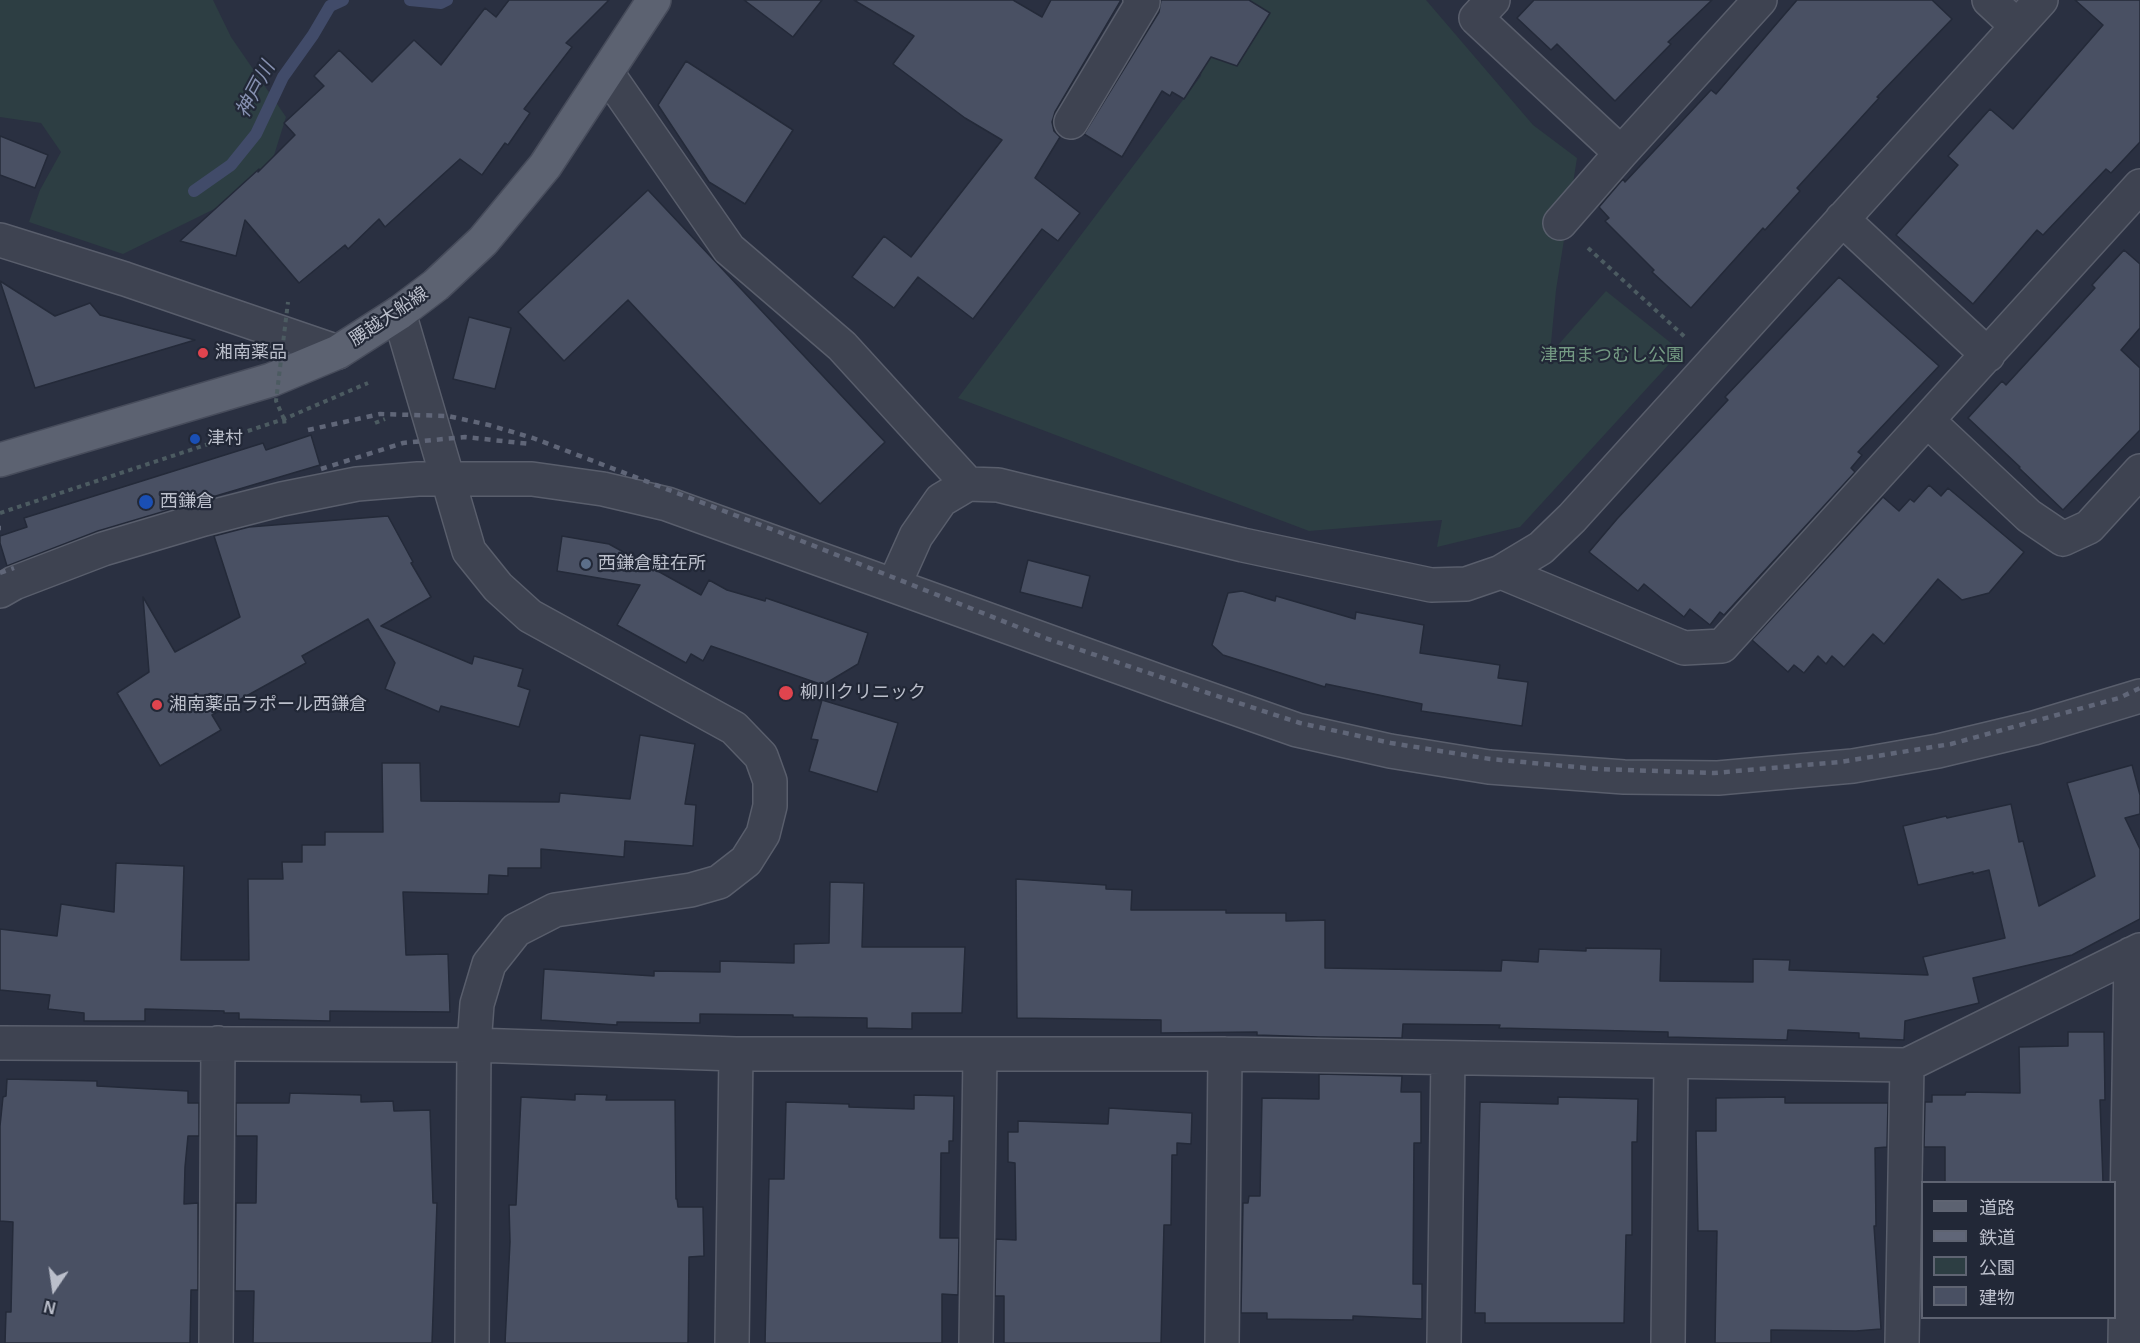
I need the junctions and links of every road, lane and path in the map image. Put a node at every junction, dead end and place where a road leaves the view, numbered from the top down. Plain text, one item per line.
1 (654, 0) edge
2 (1140, 0) edge
3 (1493, 0) edge
4 (1760, 0) edge
5 (1989, 0) edge
6 (2041, 0) edge
7 (2017, 26) junction
8 (607, 73) junction
9 (1071, 122) dead end
10 (1621, 153) junction
11 (2140, 186) edge
12 (1842, 219) junction
13 (1560, 223) joint
14 (0, 240) edge
15 (288, 302) dead end
16 (399, 313) junction
17 (338, 352) junction
18 (1988, 355) junction
19 (1713, 363) junction
20 (368, 383) dead end
21 (284, 419) junction
22 (385, 419) dead end
23 (1928, 421) junction
24 (375, 423) dead end
25 (285, 428) dead end
26 (0, 460) edge
27 (2140, 471) edge
28 (449, 479) junction
29 (968, 484) junction
30 (0, 513) edge
31 (1501, 572) junction
32 (894, 585) junction
33 (0, 591) edge
34 (2140, 696) edge
35 (2136, 952) edge
36 (0, 1043) edge
37 (218, 1043) junction
38 (474, 1044) junction
39 (736, 1054) junction
40 (980, 1054) junction
41 (1225, 1054) junction
42 (1448, 1058) junction
43 (1671, 1062) junction
44 (1907, 1065) junction
45 (216, 1343) edge
46 (472, 1343) edge
47 (732, 1343) edge
48 (976, 1343) edge
49 (1222, 1343) edge
50 (1444, 1343) edge
51 (1668, 1343) edge
52 (1902, 1343) edge
53 (2125, 1343) edge

1 - 8 main road, 腰越大船線
2 - 9 street
3 - 10 street
4 - 10 street
5 - 7 street
6 - 7 street
7 - 12 street
8 - 16 main road, 腰越大船線
8 - 29 street
10 - 13 street
11 - 18 street
12 - 18 street
12 - 19 street
13 - 19 path
14 - 17 street
15 - 21 path, bridge
16 - 17 main road, 腰越大船線
16 - 28 street
17 - 26 main road, 腰越大船線
18 - 23 street
19 - 31 street
20 - 21 path
21 - 25 path
21 - 30 path
22 - 24 path
23 - 27 street
23 - 31 street
28 - 32 street
28 - 33 street
28 - 38 street
29 - 31 street
29 - 32 street
32 - 34 street
35 - 44 street
35 - 53 street
36 - 37 street
37 - 38 street
37 - 45 street
38 - 39 street
38 - 46 street
39 - 40 street
39 - 47 street
40 - 41 street
40 - 48 street
41 - 42 street
41 - 49 street
42 - 43 street
42 - 50 street
43 - 44 street
43 - 51 street
44 - 52 street

